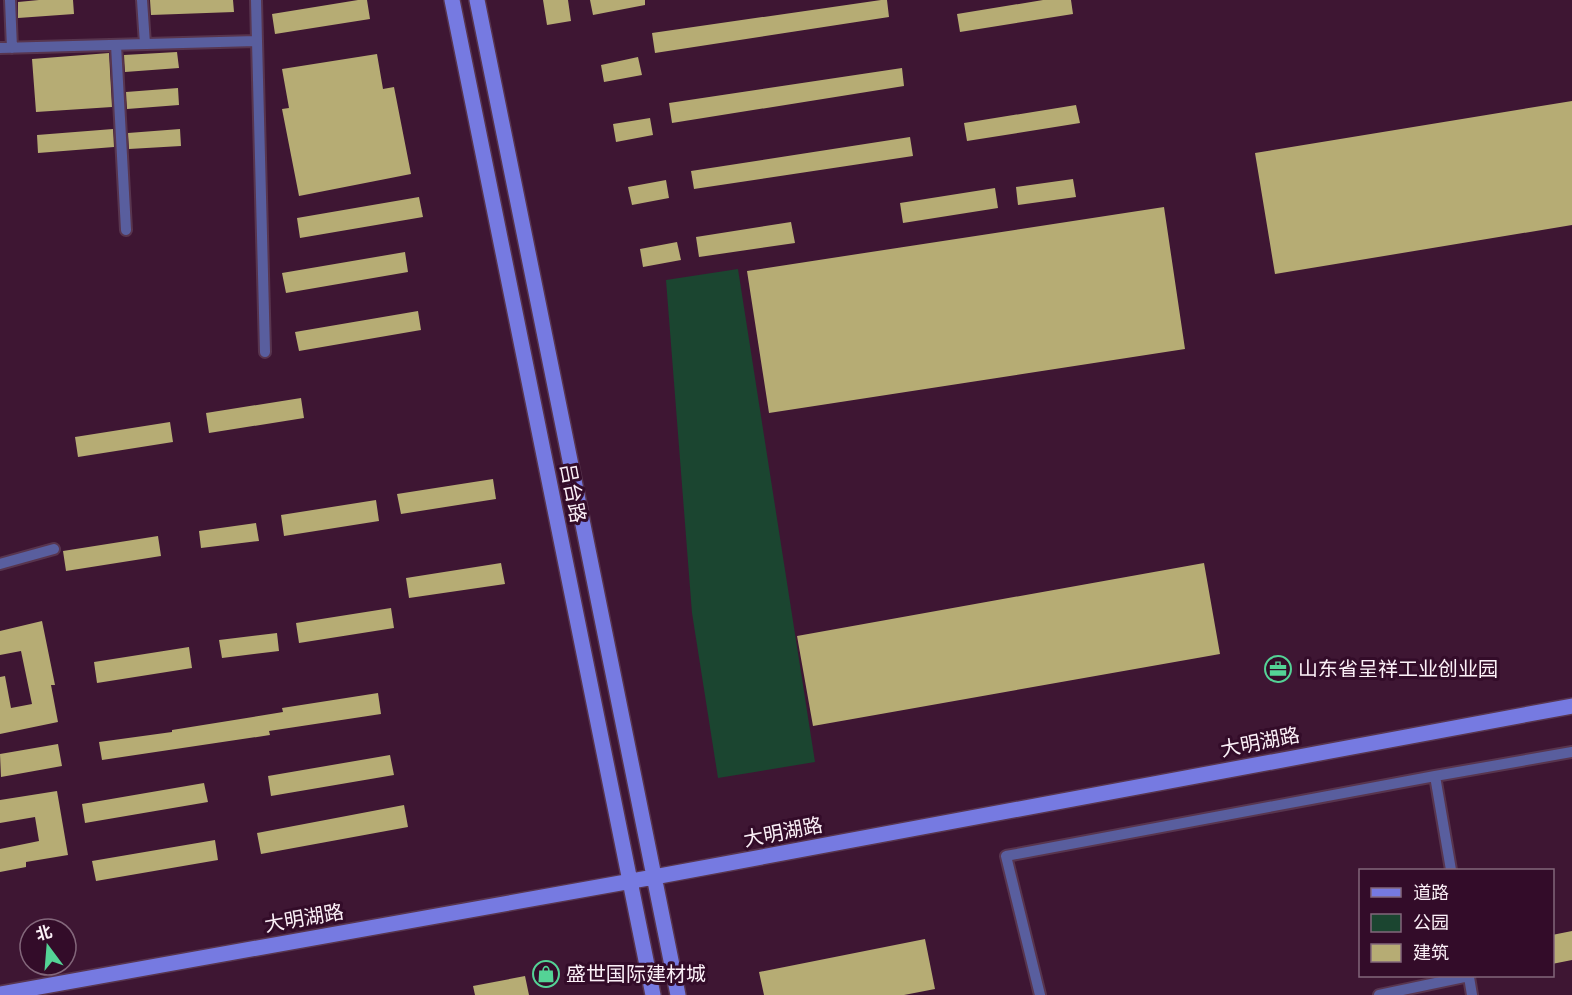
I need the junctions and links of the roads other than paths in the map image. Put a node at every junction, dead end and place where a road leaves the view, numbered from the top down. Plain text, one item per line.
1 (10, 0) edge
2 (142, 0) edge
3 (256, 0) edge
4 (452, 0) edge
5 (477, 0) edge
6 (257, 41) junction
7 (145, 44) junction
8 (116, 45) junction
9 (0, 48) edge
10 (12, 48) junction
11 (126, 230) dead end
12 (265, 352) dead end
13 (54, 549) dead end
14 (0, 564) edge
15 (1572, 706) edge
16 (1572, 752) edge
17 (1435, 776) junction
18 (1451, 869) edge
19 (654, 877) junction
20 (630, 881) junction
21 (1464, 977) edge
22 (1469, 977) edge
23 (0, 994) edge
24 (653, 995) edge
25 (678, 995) edge
26 (1040, 995) edge
27 (1379, 995) edge
28 (1472, 995) edge

1 - 10 street
2 - 7 street
3 - 6 street
4 - 20 main road, 吕台路
5 - 19 main road, 吕台路
6 - 7 street
6 - 12 street
7 - 8 street
8 - 10 street
8 - 11 street
9 - 10 street
13 - 14 street
15 - 19 main road, 大明湖路
16 - 17 street
17 - 18 street
17 - 26 street
19 - 20 main road, 大明湖路
19 - 25 main road, 吕台路
20 - 23 main road, 大明湖路
20 - 24 main road, 吕台路
21 - 27 street
22 - 28 street

